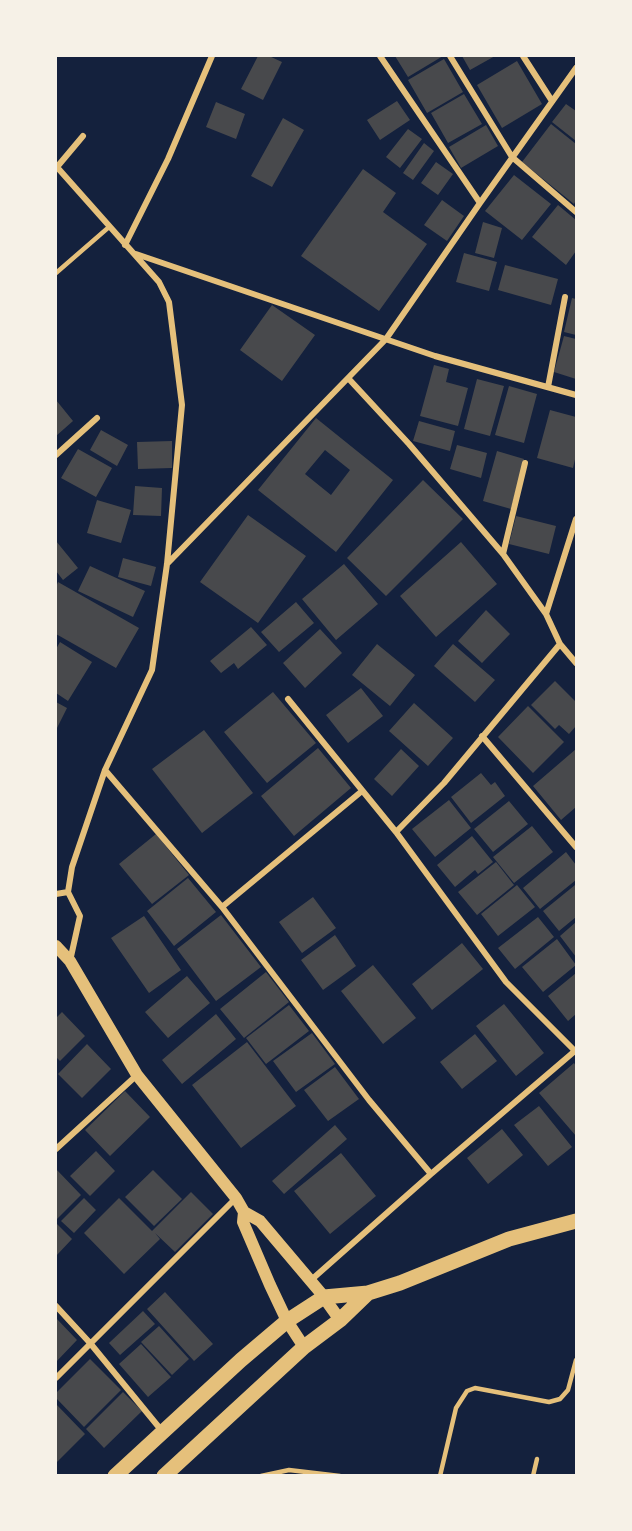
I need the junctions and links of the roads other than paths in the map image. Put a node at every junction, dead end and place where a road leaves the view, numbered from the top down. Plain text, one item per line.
1 (212, 56) edge
2 (380, 56) edge
3 (450, 56) edge
4 (523, 56) edge
5 (576, 68) edge
6 (552, 101) junction
7 (83, 136) dead end
8 (512, 157) junction
9 (56, 167) edge
10 (480, 203) junction
11 (576, 212) edge
12 (109, 227) junction
13 (125, 244) junction
14 (135, 254) junction
15 (56, 273) edge
16 (565, 297) dead end
17 (386, 339) junction
18 (348, 378) junction
19 (548, 387) junction
20 (576, 395) edge
21 (97, 418) dead end
22 (56, 455) edge
23 (525, 463) dead end
24 (576, 519) edge
25 (503, 554) junction
26 (166, 564) junction
27 (546, 614) junction
28 (560, 644) junction
29 (576, 663) edge
30 (288, 699) dead end
31 (482, 736) junction
32 (105, 771) junction
33 (362, 791) junction
34 (396, 832) junction
35 (576, 832) edge
36 (570, 839) junction
37 (576, 847) edge
38 (68, 892) junction
39 (56, 894) edge
40 (222, 908) junction
41 (56, 946) edge
42 (70, 961) junction
43 (576, 1050) edge
44 (137, 1075) junction
45 (56, 1149) edge
46 (431, 1174) junction
47 (236, 1198) junction
48 (244, 1212) junction
49 (576, 1221) edge
50 (310, 1281) junction
51 (368, 1293) junction
52 (324, 1297) junction
53 (56, 1306) edge
54 (340, 1320) junction
55 (287, 1321) junction
56 (90, 1343) junction
57 (304, 1347) junction
58 (576, 1360) edge
59 (56, 1378) edge
60 (163, 1431) junction
61 (537, 1459) dead end
62 (115, 1476) edge
63 (164, 1476) edge
64 (261, 1476) edge
65 (340, 1476) edge
66 (440, 1476) edge
67 (533, 1476) edge

1 - 13 street
2 - 10 street
3 - 8 street
4 - 6 street
5 - 6 street
6 - 8 street
7 - 9 street
8 - 10 street
8 - 11 street
9 - 12 street
10 - 17 street
12 - 13 street
12 - 15 lane
13 - 14 street
14 - 17 street
14 - 26 street
16 - 19 street
17 - 18 street
17 - 19 street
18 - 25 street
18 - 26 street
19 - 20 street
21 - 22 street
23 - 25 street
24 - 27 street
25 - 27 street
26 - 32 street
27 - 28 street
28 - 29 street
28 - 31 street
30 - 33 street
31 - 34 street
31 - 36 street
32 - 38 street
32 - 40 street
33 - 34 street
33 - 40 street
34 - 43 street
35 - 36 street
36 - 37 street
38 - 39 street
38 - 42 street
40 - 46 street
41 - 42 main road
42 - 44 main road
43 - 46 street
44 - 45 street
44 - 47 main road
46 - 50 street
47 - 48 main road
47 - 56 street
48 - 50 main road
48 - 55 main road
49 - 51 main road
50 - 52 main road
51 - 52 main road
51 - 54 main road
52 - 54 main road
52 - 55 main road
53 - 56 street
54 - 57 main road
55 - 57 main road
55 - 60 main road
56 - 59 street
56 - 60 street
57 - 63 main road
58 - 66 lane
60 - 62 main road
61 - 67 lane
64 - 65 lane

